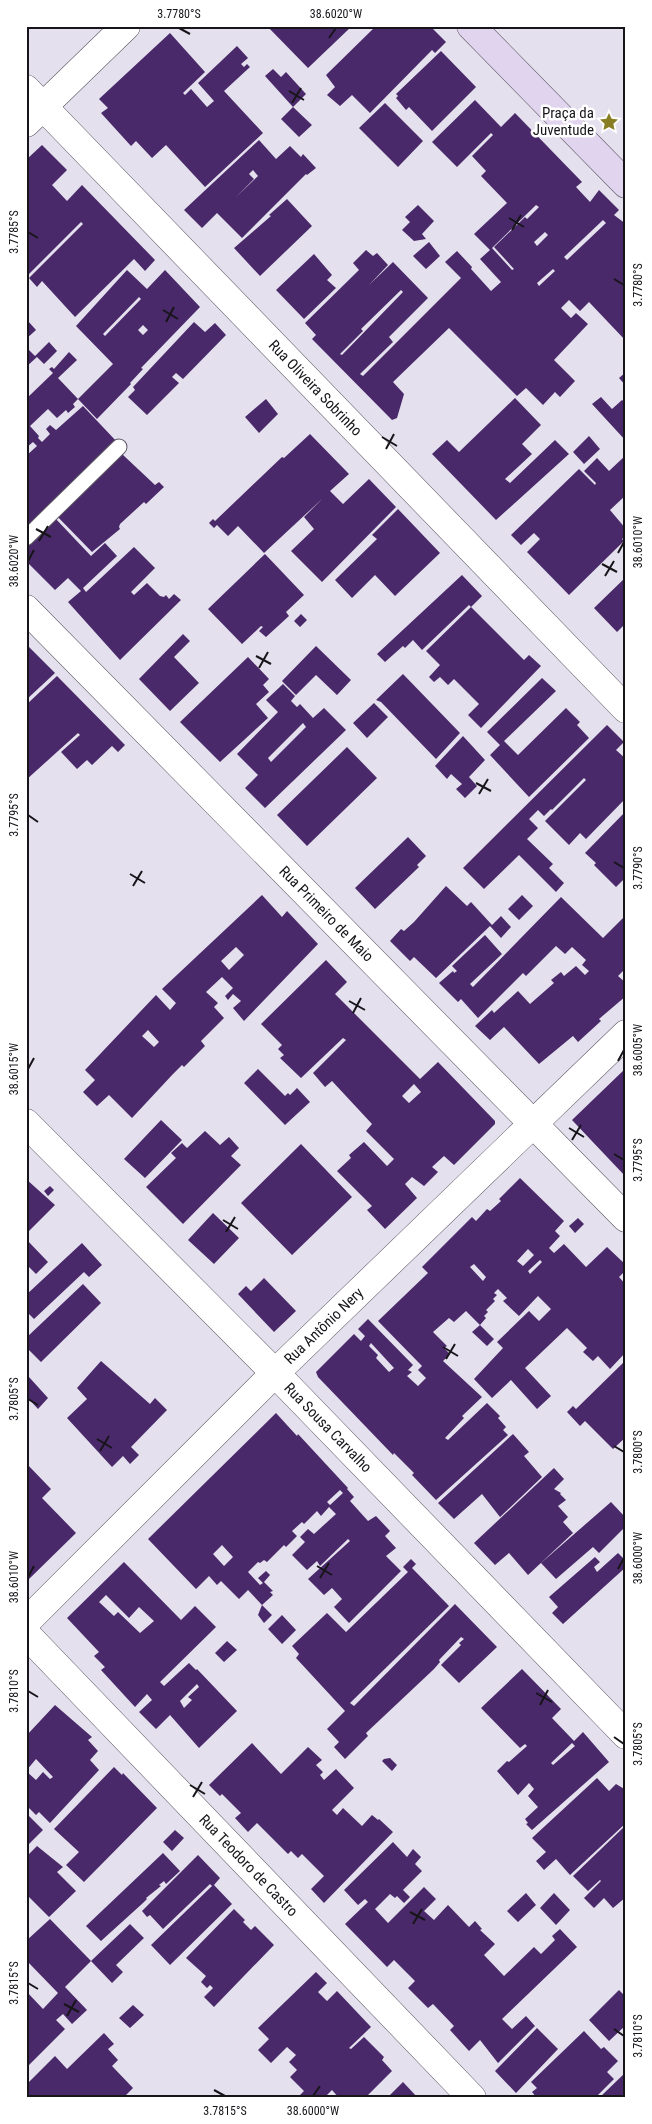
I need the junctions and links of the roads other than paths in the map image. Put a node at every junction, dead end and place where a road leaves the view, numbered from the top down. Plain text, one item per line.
1 (126, 26) edge
2 (471, 26) edge
3 (32, 106) edge
4 (626, 184) edge
5 (119, 447) dead end
6 (26, 538) edge
7 (26, 609) edge
8 (626, 709) edge
9 (626, 1034) edge
10 (26, 1123) edge
11 (534, 1124) junction
12 (626, 1218) edge
13 (275, 1373) junction
14 (26, 1622) edge
15 (26, 1634) edge
16 (626, 1735) edge
17 (472, 2098) edge

1 - 3 street
2 - 4 street
3 - 8 street, Rua Oliveira Sobrinho
5 - 6 lane
7 - 11 street, Rua Primeiro de Maio
9 - 11 street, Rua Antônio Nery
10 - 13 street, Rua Sousa Carvalho
11 - 12 street, Rua Primeiro de Maio
11 - 13 street, Rua Antônio Nery
13 - 14 street, Rua Antônio Nery
13 - 16 street, Rua Sousa Carvalho
15 - 17 street, Rua Teodoro de Castro

